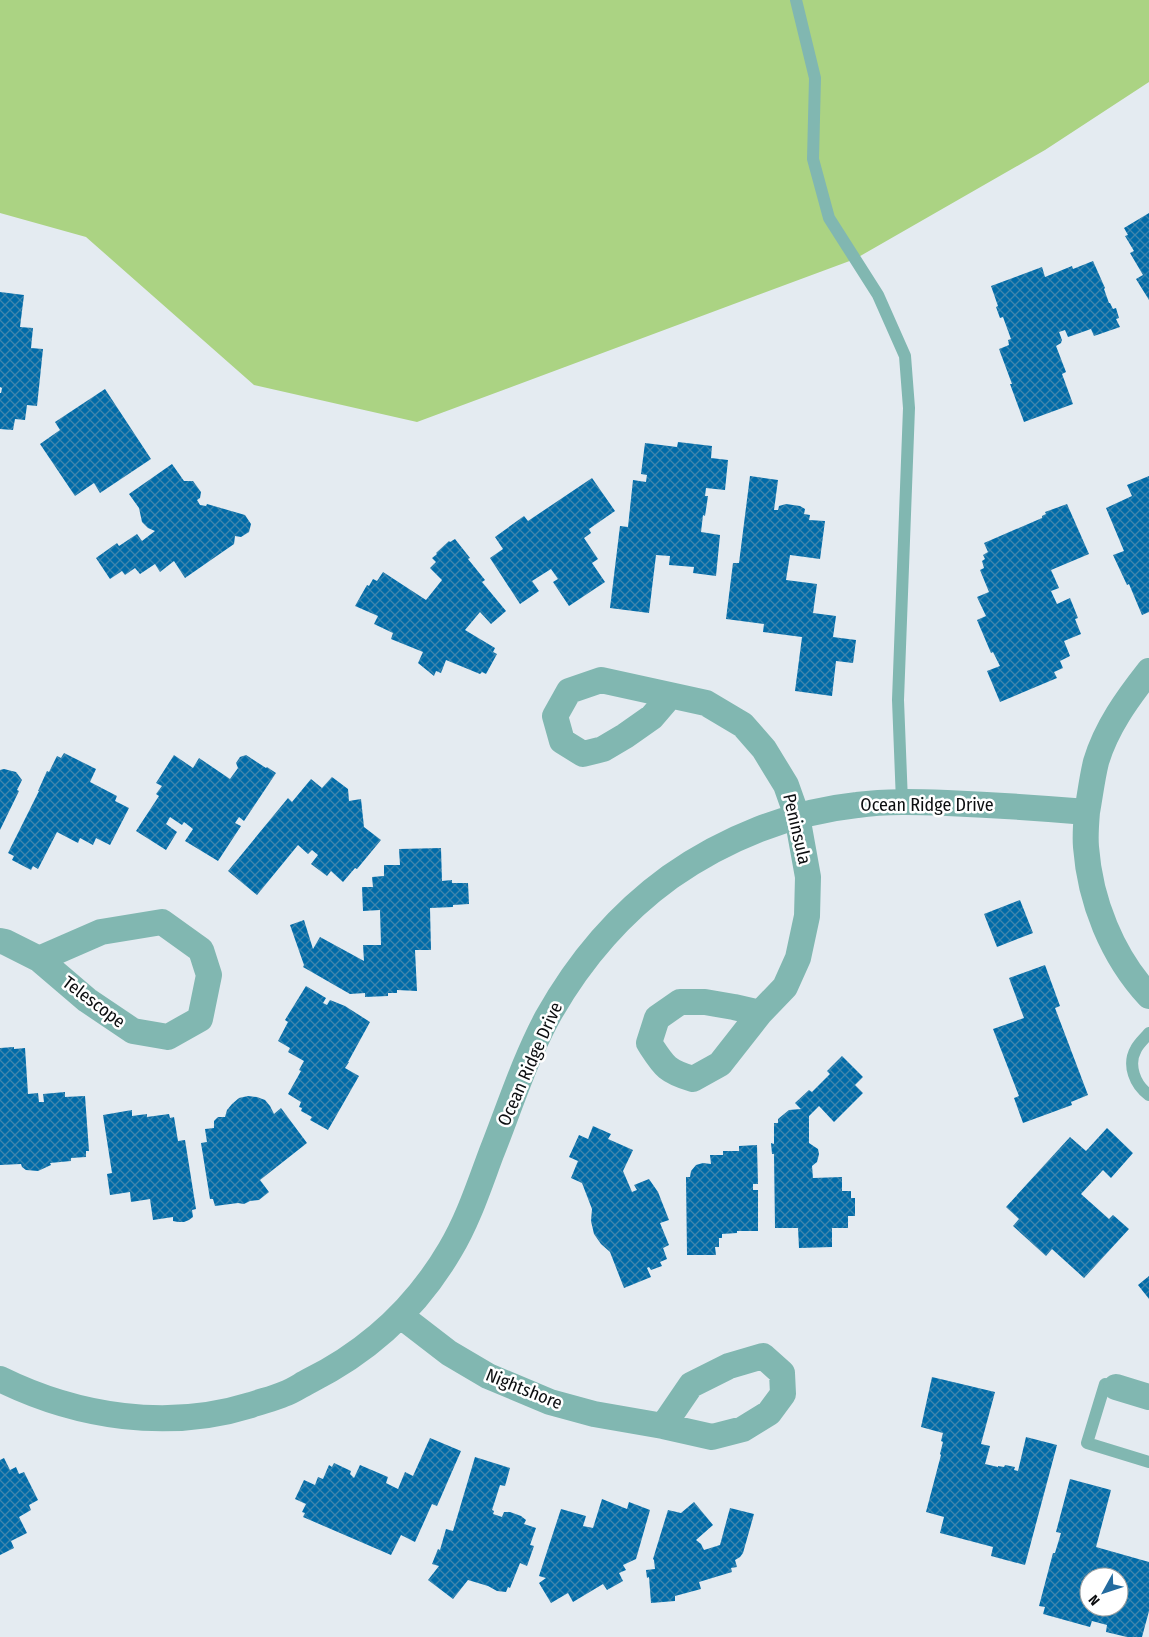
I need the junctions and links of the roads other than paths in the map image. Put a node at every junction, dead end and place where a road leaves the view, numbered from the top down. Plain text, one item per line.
1 (796, 0) edge
2 (1149, 672) edge
3 (670, 696) dead end
4 (902, 802) junction
5 (1087, 812) junction
6 (797, 816) junction
7 (0, 941) edge
8 (39, 959) junction
9 (1149, 996) edge
10 (760, 1014) dead end
11 (1149, 1033) edge
12 (1149, 1095) edge
13 (401, 1316) junction
14 (0, 1379) edge
15 (1116, 1387) joint
16 (1149, 1397) edge
17 (663, 1426) dead end
18 (1149, 1462) edge

1 - 4 lane
2 - 5 street
3 - 6 street, Peninsula
4 - 5 street, Ocean Ridge Drive
4 - 6 street, Ocean Ridge Drive
5 - 9 street
6 - 10 street, Peninsula
6 - 13 street, Ocean Ridge Drive
7 - 8 street, Telescope
8 - 8 street, Telescope
11 - 12 lane
13 - 14 street, Ocean Ridge Drive
13 - 17 street, Nightshore
15 - 16 street
15 - 18 lane

